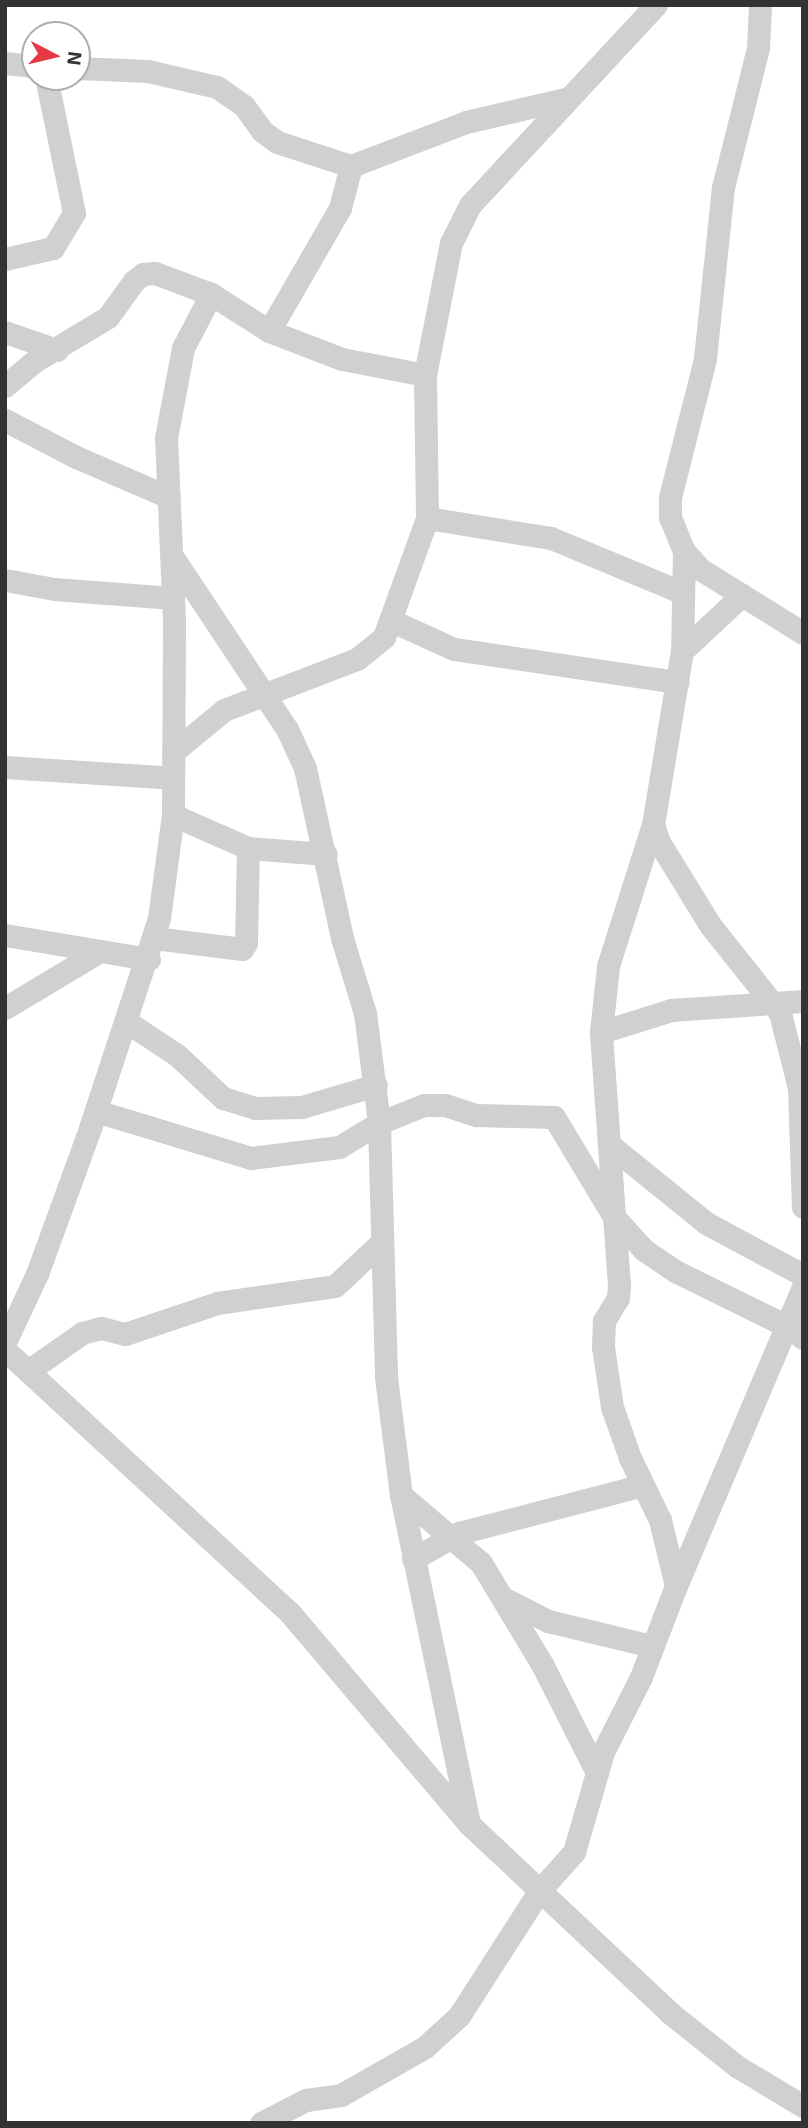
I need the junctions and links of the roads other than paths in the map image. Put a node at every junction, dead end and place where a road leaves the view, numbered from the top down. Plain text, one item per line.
1 (656, 5) edge
2 (760, 5) edge
3 (91, 69) edge
4 (49, 91) edge
5 (565, 99) junction
6 (351, 166) junction
7 (5, 260) edge
8 (211, 293) junction
9 (269, 331) junction
10 (5, 332) edge
11 (57, 350) junction
12 (425, 375) junction
13 (5, 386) edge
14 (5, 420) edge
15 (169, 497) junction
16 (427, 518) junction
17 (684, 551) junction
18 (172, 556) junction
19 (5, 580) edge
20 (683, 593) junction
21 (742, 595) junction
22 (173, 598) junction
23 (390, 620) junction
24 (803, 633) edge
25 (682, 651) junction
26 (678, 682) junction
27 (264, 695) junction
28 (173, 752) junction
29 (5, 767) edge
30 (173, 778) junction
31 (173, 815) junction
32 (653, 824) junction
33 (248, 848) junction
34 (326, 854) junction
35 (5, 935) edge
36 (152, 948) junction
37 (100, 951) junction
38 (803, 1001) edge
39 (771, 1002) junction
40 (5, 1008) edge
41 (127, 1022) junction
42 (601, 1032) junction
43 (798, 1064) edge
44 (376, 1085) junction
45 (96, 1111) junction
46 (379, 1123) junction
47 (611, 1146) junction
48 (803, 1207) edge
49 (614, 1217) junction
50 (382, 1242) junction
51 (803, 1275) edge
52 (803, 1287) edge
53 (796, 1332) edge
54 (5, 1342) edge
55 (5, 1350) edge
56 (28, 1371) junction
57 (643, 1485) junction
58 (401, 1495) junction
59 (450, 1537) junction
60 (413, 1559) junction
61 (676, 1586) junction
62 (503, 1598) junction
63 (651, 1646) junction
64 (597, 1773) junction
65 (469, 1824) junction
66 (540, 1890) junction
67 (803, 2106) edge
68 (261, 2123) edge

1 - 5 street
2 - 17 street
3 - 6 street
4 - 7 street
5 - 6 street
5 - 12 street
6 - 9 street
8 - 9 street
8 - 11 street
8 - 15 street
9 - 12 street
10 - 11 street
11 - 13 street
12 - 16 street
14 - 15 street
15 - 18 street
16 - 20 street
16 - 23 street
17 - 20 street
17 - 21 street
18 - 22 street
18 - 27 street
19 - 22 street
20 - 25 street
21 - 24 street
21 - 25 street
22 - 28 street
23 - 26 street
23 - 27 street
25 - 26 street
26 - 32 street
27 - 28 street
27 - 34 street
28 - 30 street
29 - 30 street
30 - 31 street
31 - 33 street
31 - 36 street
32 - 39 street
32 - 42 street
33 - 34 street
33 - 36 street
34 - 44 street
35 - 37 street
36 - 37 street
36 - 41 street
37 - 40 street
38 - 39 street
39 - 42 street
39 - 43 street
41 - 44 street
41 - 45 street
42 - 47 street
43 - 48 street
44 - 46 street
45 - 46 street
45 - 54 street
46 - 49 street
46 - 50 street
47 - 49 street
47 - 51 street
49 - 53 street
49 - 57 street
50 - 56 street
50 - 58 street
52 - 53 street
53 - 61 street
55 - 56 street
56 - 65 street
57 - 59 street
57 - 61 street
58 - 59 street
58 - 60 street
59 - 60 street
59 - 62 street
60 - 65 street
61 - 63 street
62 - 63 street
62 - 64 street
63 - 64 street
64 - 66 street
65 - 66 street
66 - 67 street
66 - 68 street

